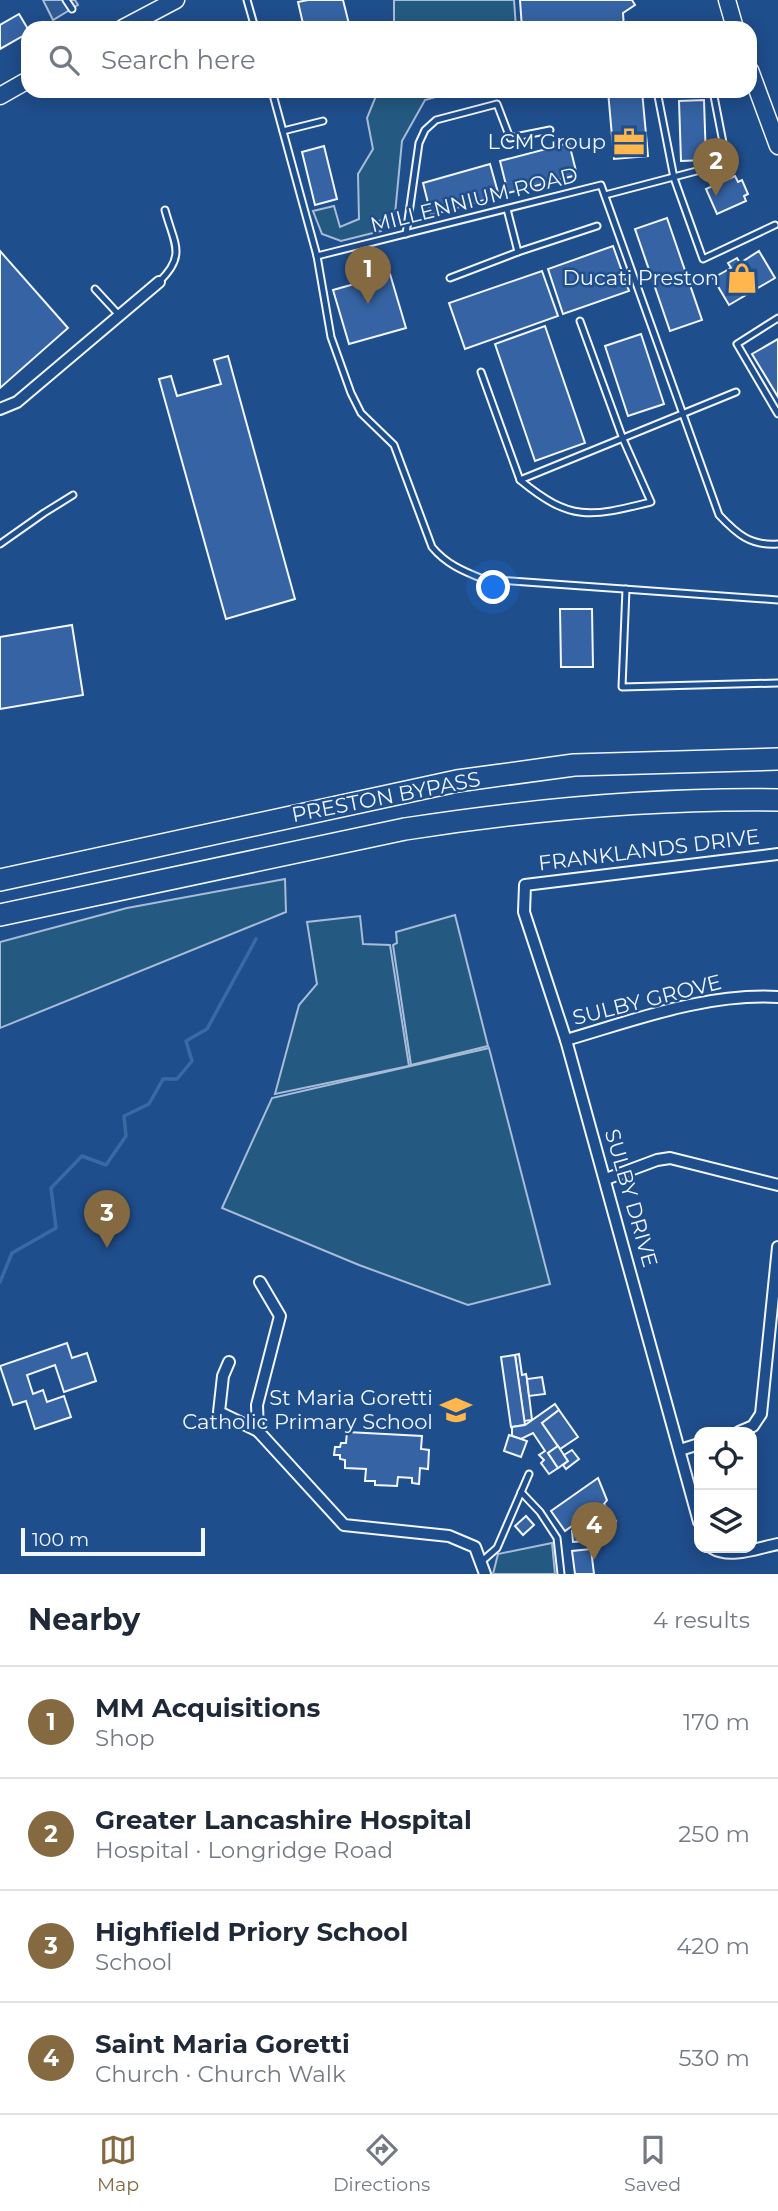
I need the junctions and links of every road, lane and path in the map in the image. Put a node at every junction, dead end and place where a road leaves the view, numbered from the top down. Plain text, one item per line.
1 (66, 0) edge
2 (176, 0) edge
3 (247, 0) edge
4 (721, 0) edge
5 (727, 0) edge
6 (72, 9) dead end
7 (136, 21) edge
8 (253, 21) edge
9 (732, 21) edge
10 (733, 21) edge
11 (21, 84) edge
12 (757, 89) edge
13 (0, 96) edge
14 (274, 98) edge
15 (658, 98) edge
16 (714, 98) edge
17 (323, 121) dead end
18 (550, 130) dead end
19 (283, 131) junction
20 (778, 146) edge
21 (674, 178) junction
22 (605, 195) junction
23 (506, 209) junction
24 (165, 210) dead end
25 (775, 225) dead end
26 (597, 226) dead end
27 (406, 234) junction
28 (518, 252) junction
29 (317, 256) junction
30 (450, 278) dead end
31 (159, 282) joint
32 (95, 289) dead end
33 (120, 315) junction
34 (778, 318) edge
35 (580, 321) dead end
36 (481, 372) dead end
37 (736, 392) dead end
38 (0, 409) edge
39 (684, 413) junction
40 (778, 414) edge
41 (623, 439) junction
42 (520, 480) junction
43 (73, 495) dead end
44 (0, 544) edge
45 (778, 544) edge
46 (626, 589) junction
47 (778, 600) edge
48 (778, 683) edge
49 (778, 759) edge
50 (778, 800) edge
51 (778, 854) edge
52 (0, 880) edge
53 (525, 885) joint
54 (0, 915) edge
55 (778, 997) edge
56 (566, 1040) junction
57 (606, 1178) junction
58 (778, 1185) edge
59 (778, 1247) edge
60 (260, 1282) dead end
61 (229, 1362) dead end
62 (750, 1427) edge
63 (258, 1431) junction
64 (694, 1446) edge
65 (680, 1450) junction
66 (529, 1474) dead end
67 (520, 1492) junction
68 (694, 1503) edge
69 (778, 1544) edge
70 (757, 1548) edge
71 (481, 1562) junction
72 (485, 1574) edge
73 (561, 1574) edge

1 - 6 lane
2 - 7 main road
3 - 8 lane
4 - 9 main road
5 - 10 main road
11 - 13 main road
12 - 20 main road
14 - 19 lane
15 - 21 lane
16 - 21 lane
17 - 19 lane
18 - 27 lane
19 - 29 lane
21 - 22 lane
21 - 25 lane
22 - 23 lane, MILLENNIUM ROAD
22 - 39 lane, MILLENNIUM ROAD
23 - 27 lane, MILLENNIUM ROAD
23 - 28 lane
24 - 31 lane
26 - 28 lane
27 - 29 lane, MILLENNIUM ROAD
28 - 30 lane
29 - 46 lane
31 - 33 street
32 - 33 lane
33 - 38 street
34 - 40 lane
35 - 41 lane
36 - 42 lane
37 - 39 lane
39 - 41 lane
39 - 45 lane, MILLENNIUM ROAD
41 - 42 lane
41 - 42 lane
43 - 44 lane
46 - 47 lane
46 - 48 lane
49 - 52 highway, PRESTON BYPASS
50 - 54 highway, PRESTON BYPASS
51 - 53 street, FRANKLANDS DRIVE
53 - 56 street, SULBY DRIVE
55 - 56 street, SULBY GROVE
56 - 57 street, SULBY DRIVE
57 - 58 street
57 - 65 street, SULBY DRIVE
59 - 62 street
60 - 63 street
61 - 63 street
63 - 71 street
64 - 65 street
65 - 68 street, SULBY DRIVE
66 - 67 lane
67 - 71 lane
67 - 73 lane
69 - 70 street
71 - 72 street

